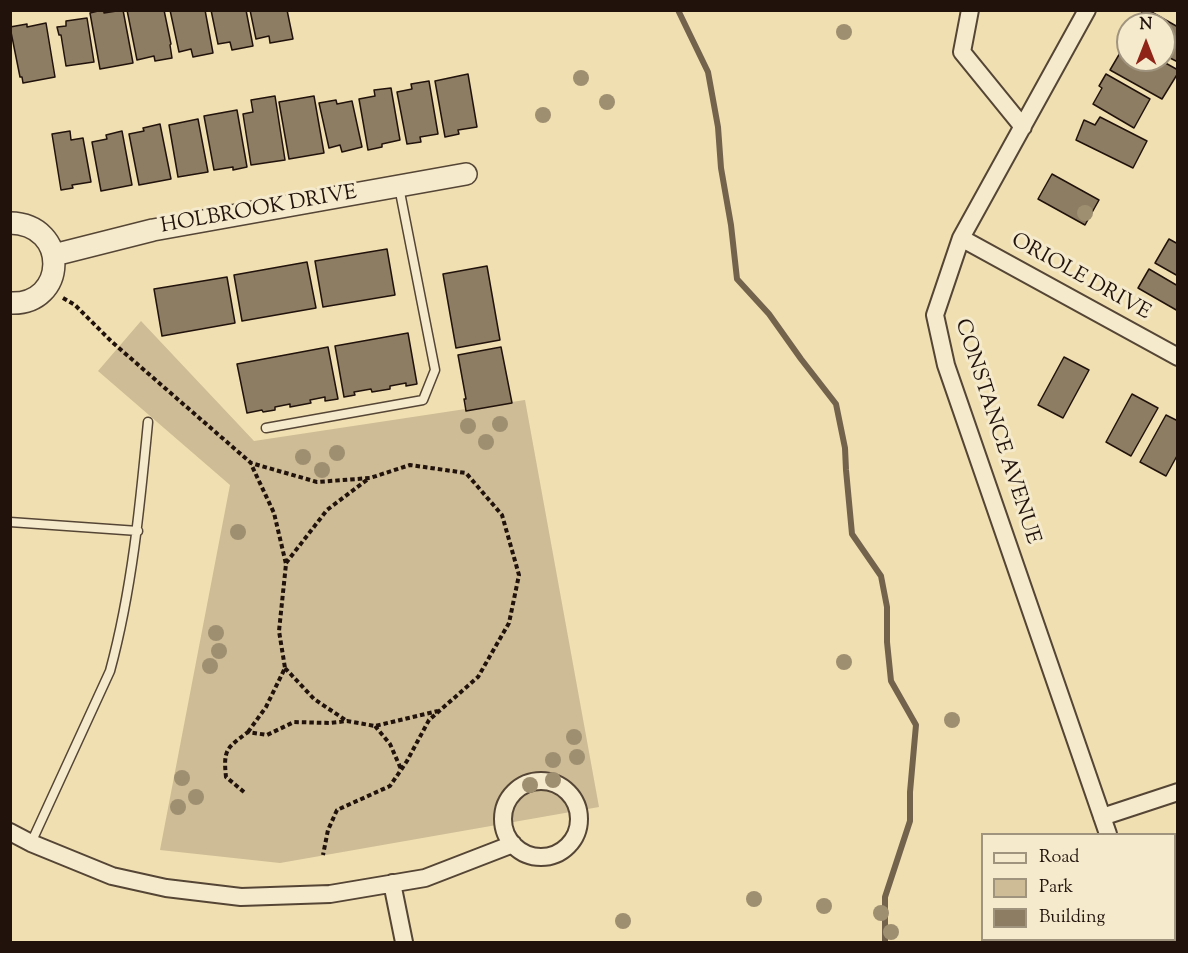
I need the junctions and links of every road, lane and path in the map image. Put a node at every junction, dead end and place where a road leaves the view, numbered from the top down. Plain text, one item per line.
1 (970, 10) edge
2 (1087, 10) edge
3 (1023, 127) junction
4 (466, 174) dead end
5 (399, 186) junction
6 (11, 219) edge
7 (961, 238) junction
8 (54, 255) junction
9 (47, 287) junction
10 (10, 303) edge
11 (1178, 357) edge
12 (148, 422) dead end
13 (266, 428) dead end
14 (251, 463) junction
15 (370, 477) junction
16 (10, 522) edge
17 (138, 531) junction
18 (286, 564) junction
19 (285, 668) junction
20 (440, 711) junction
21 (347, 721) junction
22 (375, 726) junction
23 (248, 732) junction
24 (401, 769) junction
25 (244, 792) dead end
26 (1178, 792) edge
27 (1102, 817) junction
28 (10, 832) edge
29 (1108, 833) edge
30 (31, 843) junction
31 (513, 844) junction
32 (323, 855) dead end
33 (392, 883) junction
34 (404, 942) edge

1 - 3 street
2 - 3 street, CONSTANCE AVENUE
3 - 7 street, CONSTANCE AVENUE
4 - 5 street, HOLBROOK DRIVE
5 - 8 street, HOLBROOK DRIVE
5 - 13 lane
6 - 8 street
7 - 11 street, ORIOLE DRIVE
7 - 27 street, CONSTANCE AVENUE
8 - 9 street
9 - 10 street
9 - 14 path
12 - 17 lane
14 - 15 path
14 - 18 path
15 - 18 path
15 - 20 path
16 - 17 lane
17 - 30 lane
18 - 19 path
19 - 21 path
19 - 23 path
20 - 22 path
20 - 24 path
21 - 22 path
21 - 23 path
22 - 24 path
23 - 25 path
24 - 32 path
26 - 27 street
27 - 29 street, CONSTANCE AVENUE
28 - 30 street
30 - 33 street
31 - 31 street
31 - 33 street
33 - 34 street

